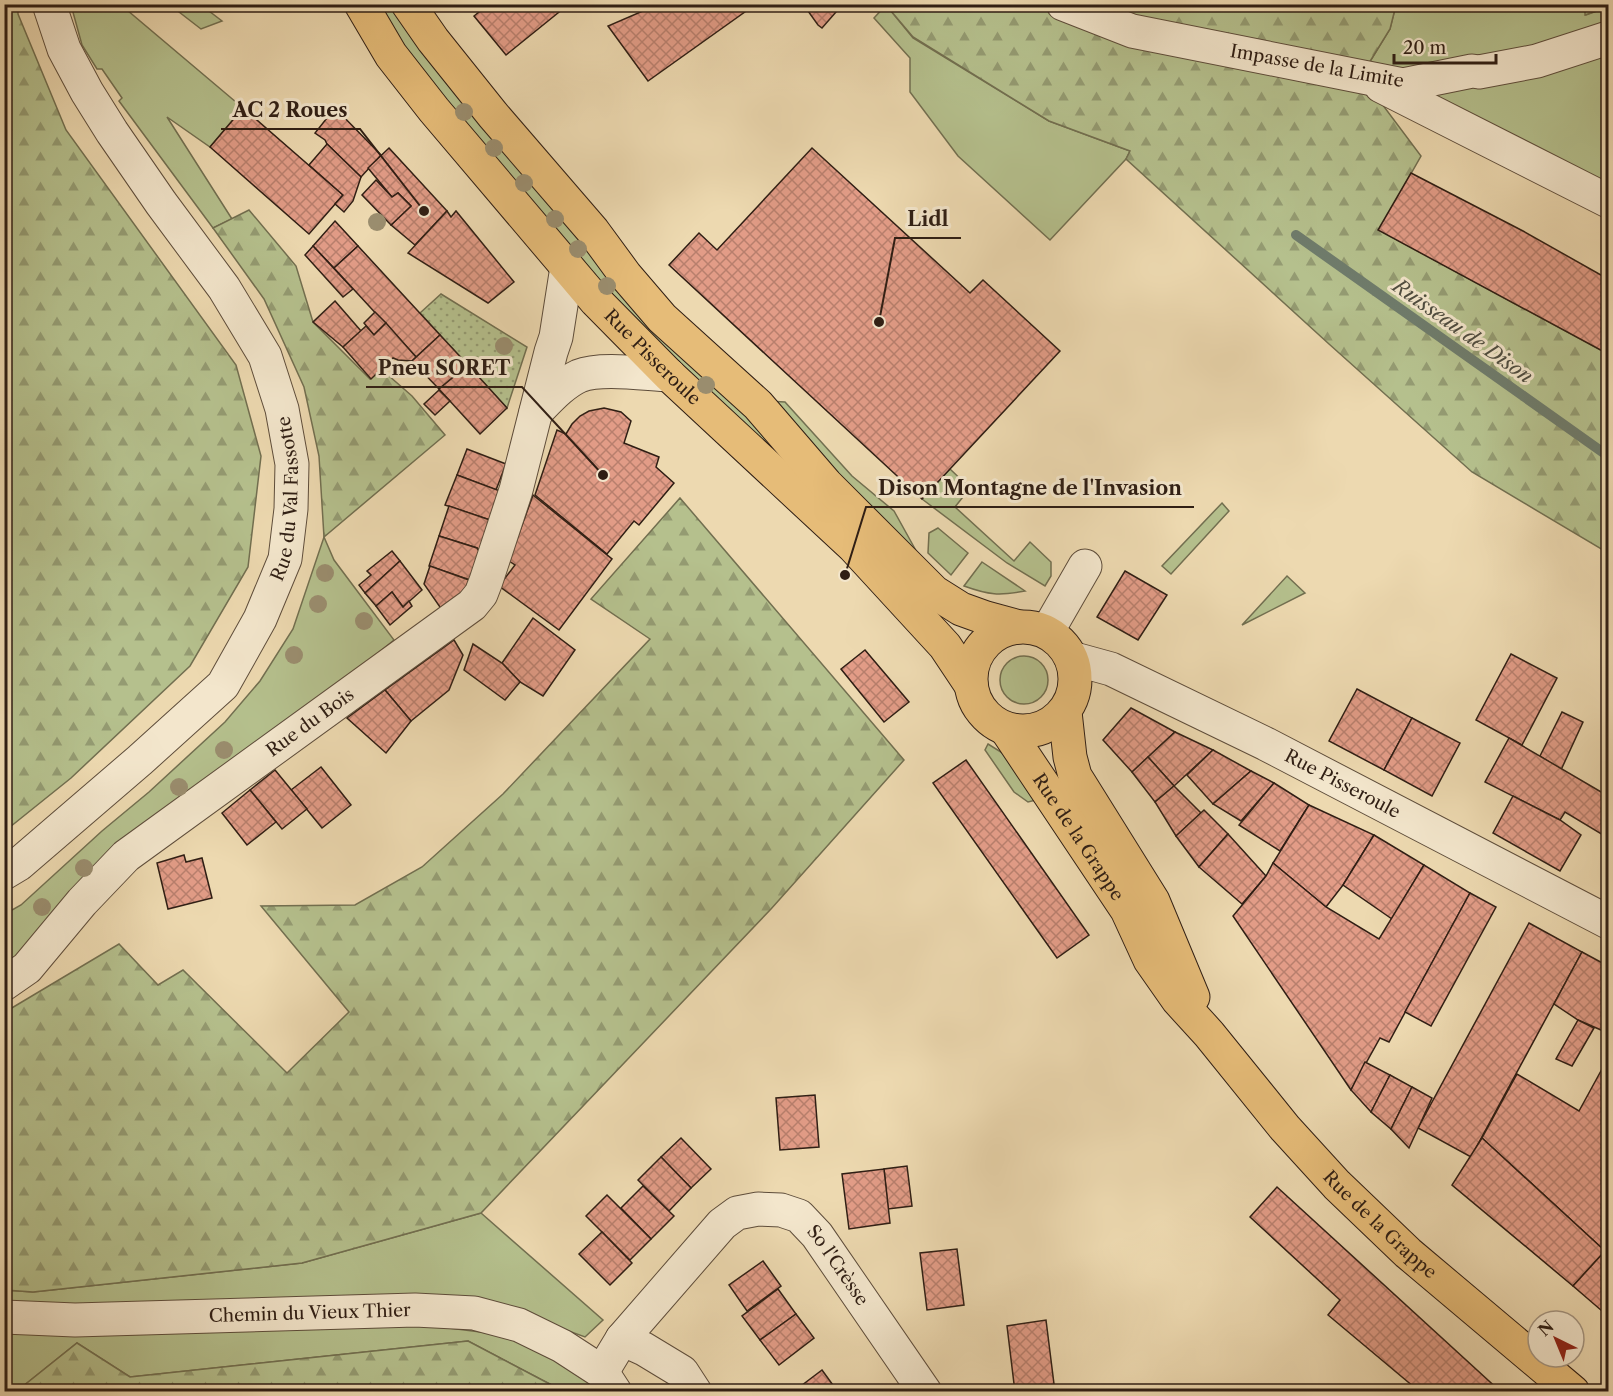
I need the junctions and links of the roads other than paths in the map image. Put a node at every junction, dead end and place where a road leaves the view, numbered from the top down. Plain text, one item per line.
1 (49, 4) edge
2 (361, 4) edge
3 (408, 4) edge
4 (1063, 4) edge
5 (1608, 38) edge
6 (1361, 76) junction
7 (1608, 201) edge
8 (567, 267) junction
9 (669, 375) junction
10 (536, 412) junction
11 (1085, 566) dead end
12 (1033, 630) junction
13 (1071, 657) junction
14 (971, 685) junction
15 (1065, 712) junction
16 (1006, 729) junction
17 (4, 873) edge
18 (1608, 922) edge
19 (4, 984) edge
20 (1209, 1034) junction
21 (4, 1317) edge
22 (622, 1339) junction
23 (609, 1382) edge
24 (695, 1392) edge
25 (925, 1392) edge
26 (1573, 1392) edge

1 - 17 street, Rue du Val Fassotte
2 - 8 main road, Rue Pisseroule
3 - 12 main road, Rue Pisseroule
4 - 6 street, Impasse de la Limite
5 - 6 street, Impasse de la Limite
6 - 7 street
8 - 9 main road, Rue Pisseroule
8 - 10 street, Rue du Bois
9 - 10 street
9 - 14 main road, Rue Pisseroule
10 - 19 street, Rue du Bois
11 - 12 street
12 - 13 main road
12 - 14 main road
13 - 15 main road
13 - 18 street, Rue Pisseroule
14 - 16 main road
15 - 16 main road
15 - 20 main road, Rue de la Grappe
16 - 20 main road, Rue de la Grappe
20 - 26 main road, Rue de la Grappe
21 - 23 street, Chemin du Vieux Thier
22 - 23 street, So l'Crèsse
22 - 24 street
22 - 25 street, So l'Crèsse

